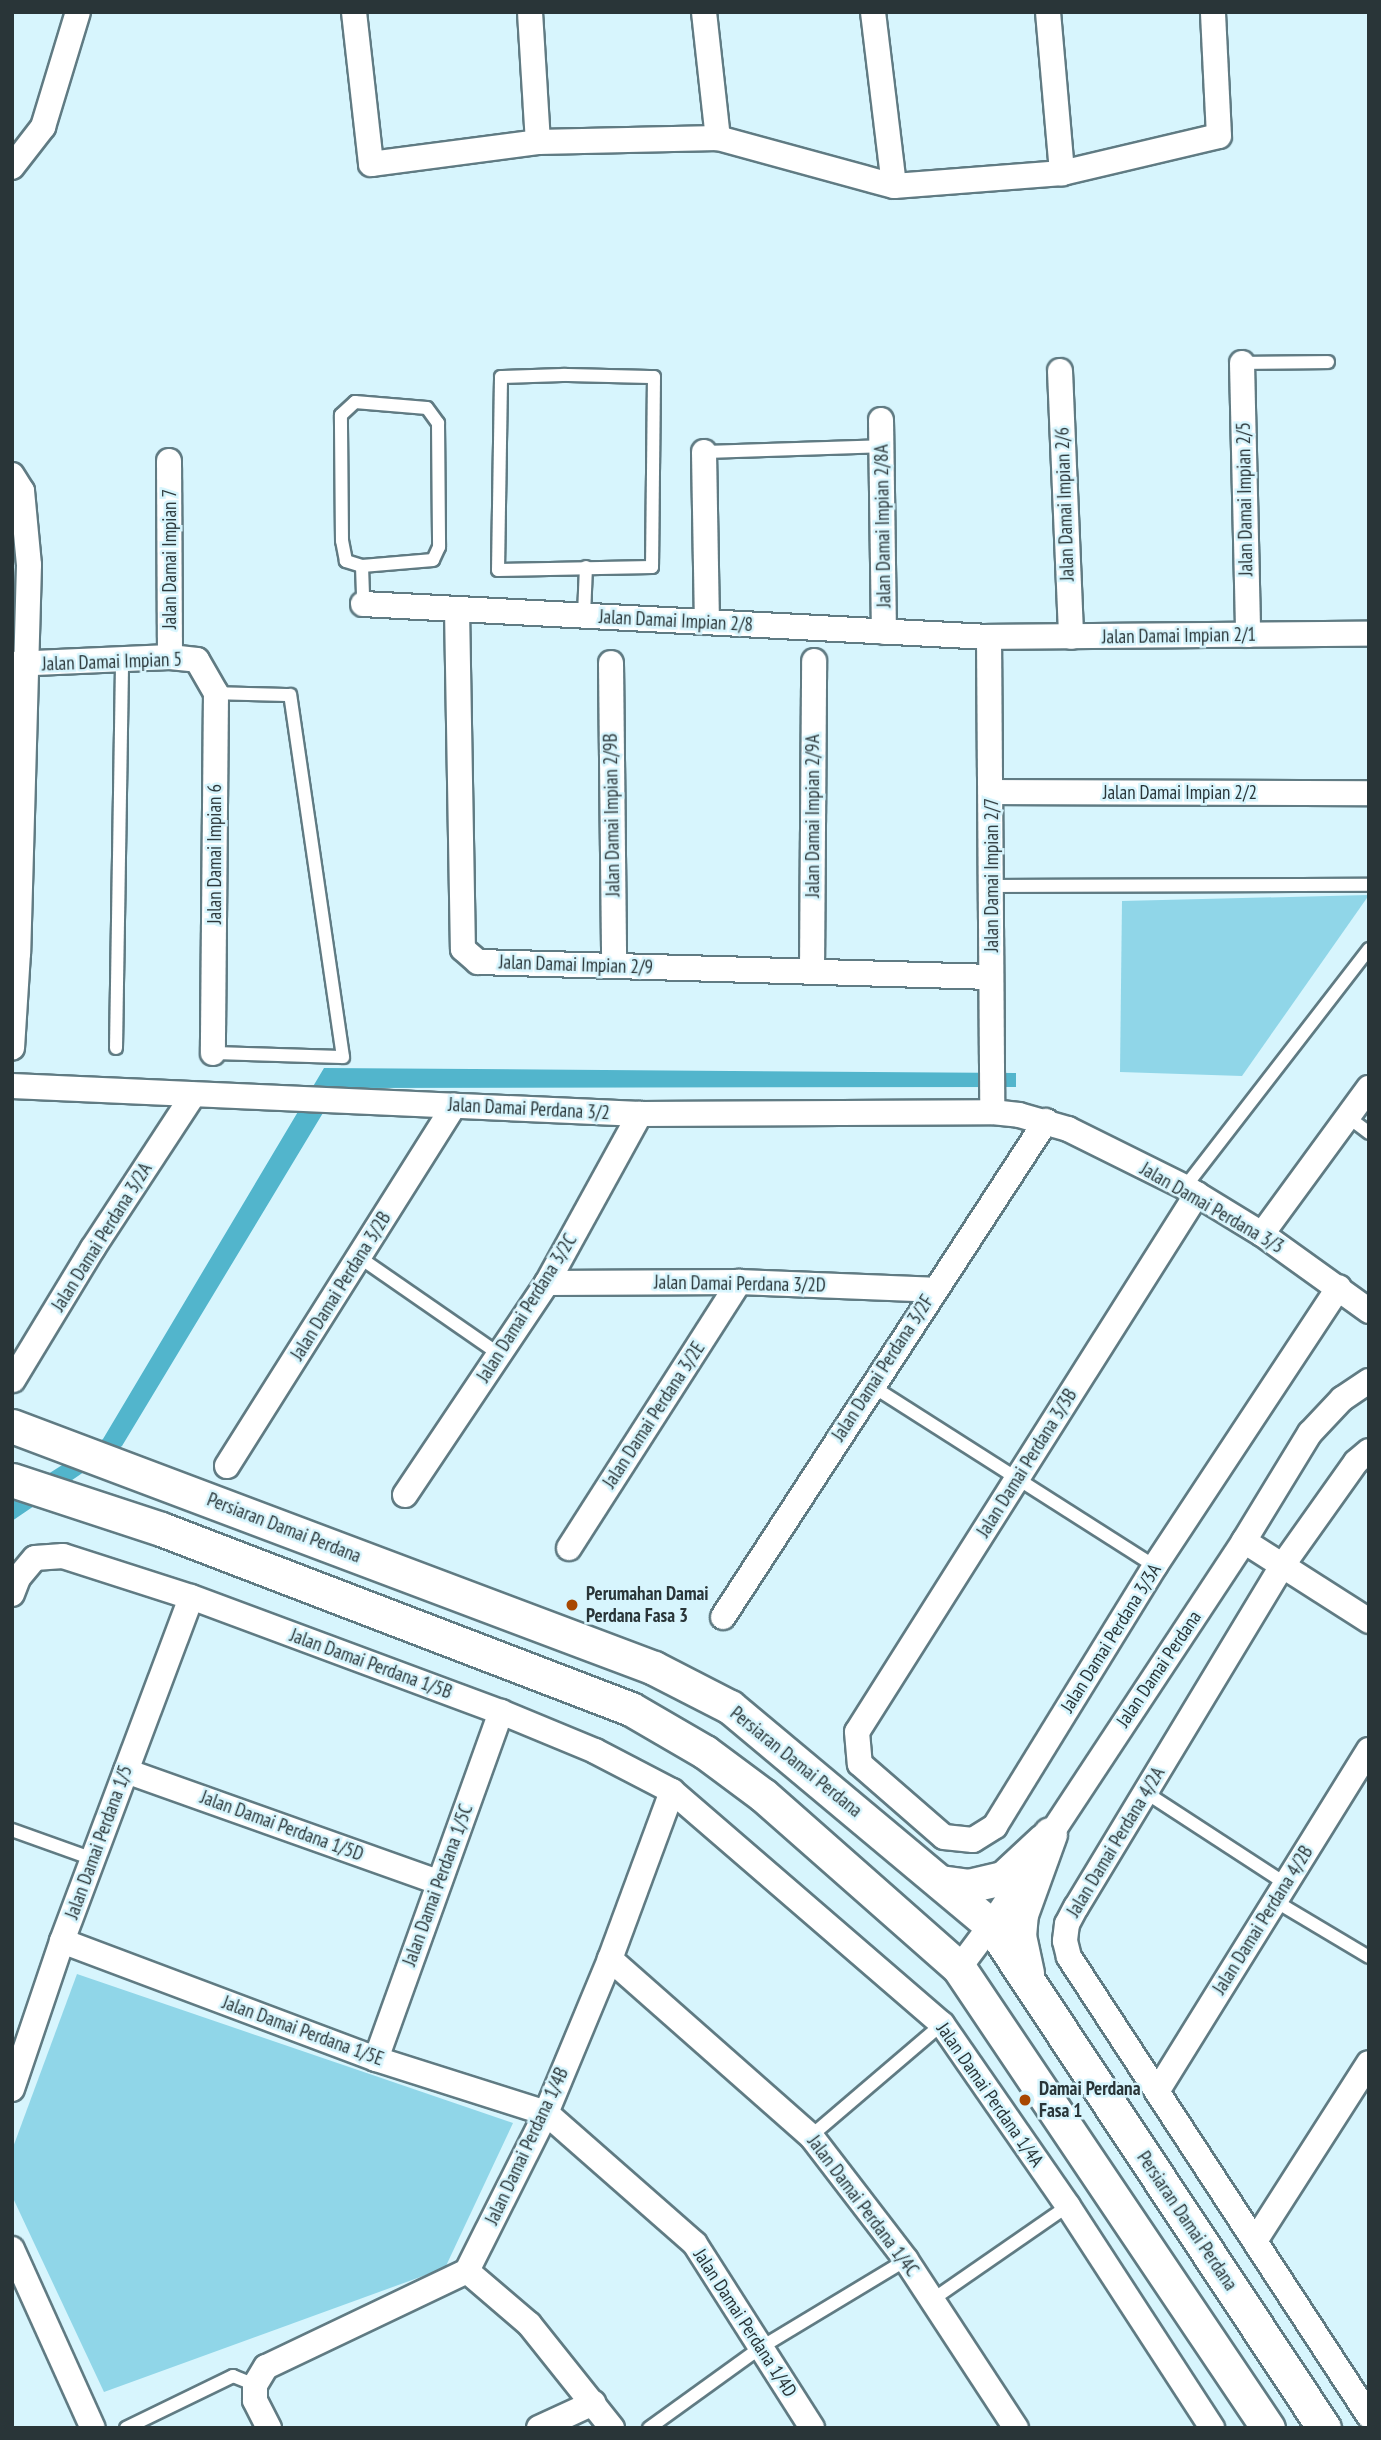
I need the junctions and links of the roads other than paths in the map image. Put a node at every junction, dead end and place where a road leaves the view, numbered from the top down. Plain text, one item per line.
1 (79, 12) edge
2 (354, 12) edge
3 (530, 12) edge
4 (704, 12) edge
5 (873, 12) edge
6 (1048, 12) edge
7 (1213, 12) edge
8 (718, 138) junction
9 (538, 142) junction
10 (12, 167) edge
11 (1062, 173) junction
12 (894, 186) junction
13 (1328, 362) dead end
14 (1242, 363) joint
15 (1060, 371) dead end
16 (881, 420) dead end
17 (882, 446) junction
18 (704, 452) joint
19 (169, 461) dead end
20 (12, 475) edge
21 (20, 565) edge
22 (362, 566) junction
23 (586, 567) junction
24 (363, 604) joint
25 (457, 609) junction
26 (584, 616) junction
27 (708, 622) junction
28 (884, 632) junction
29 (1369, 634) edge
30 (1248, 635) junction
31 (989, 637) junction
32 (1070, 637) junction
33 (170, 657) junction
34 (122, 659) junction
35 (814, 662) dead end
36 (611, 663) dead end
37 (20, 664) edge
38 (216, 693) junction
39 (18, 762) edge
40 (992, 793) junction
41 (1369, 793) edge
42 (16, 853) edge
43 (1369, 885) edge
44 (993, 886) junction
45 (1369, 949) edge
46 (15, 954) edge
47 (614, 966) junction
48 (812, 971) junction
49 (991, 977) junction
50 (12, 1048) edge
51 (116, 1048) dead end
52 (214, 1053) joint
53 (12, 1086) edge
54 (1369, 1088) edge
55 (193, 1095) junction
56 (993, 1102) junction
57 (454, 1105) junction
58 (640, 1114) junction
59 (1348, 1117) junction
60 (1046, 1121) junction
61 (1369, 1133) edge
62 (1191, 1190) junction
63 (1262, 1234) junction
64 (359, 1257) junction
65 (739, 1282) junction
66 (547, 1283) junction
67 (1339, 1287) junction
68 (934, 1290) junction
69 (1369, 1311) edge
70 (499, 1354) junction
71 (13, 1380) edge
72 (1369, 1381) edge
73 (872, 1386) junction
74 (12, 1426) edge
75 (1369, 1451) edge
76 (227, 1465) dead end
77 (1017, 1478) junction
78 (15, 1483) edge
79 (405, 1495) dead end
80 (1244, 1541) junction
81 (569, 1548) dead end
82 (1155, 1566) junction
83 (1282, 1566) junction
84 (12, 1594) edge
85 (191, 1597) junction
86 (723, 1617) dead end
87 (1369, 1621) edge
88 (501, 1712) junction
89 (857, 1732) joint
90 (1369, 1750) edge
91 (126, 1771) junction
92 (672, 1791) junction
93 (1145, 1792) junction
94 (12, 1830) edge
95 (1050, 1834) junction
96 (93, 1859) junction
97 (438, 1882) junction
98 (940, 1882) junction
99 (1280, 1893) junction
100 (991, 1926) junction
101 (62, 1941) junction
102 (1369, 1957) edge
103 (610, 1959) junction
104 (959, 1968) junction
105 (1030, 1984) junction
106 (942, 2024) junction
107 (376, 2059) junction
108 (1369, 2063) edge
109 (12, 2089) edge
110 (1157, 2090) junction
111 (546, 2113) junction
112 (811, 2136) junction
113 (1068, 2206) junction
114 (1255, 2241) junction
115 (12, 2249) edge
116 (906, 2260) junction
117 (467, 2271) junction
118 (932, 2300) junction
119 (761, 2348) junction
120 (255, 2385) junction
121 (1366, 2402) edge
122 (593, 2403) junction
123 (1319, 2426) edge
124 (93, 2428) edge
125 (126, 2428) edge
126 (269, 2428) edge
127 (539, 2428) edge
128 (612, 2428) edge
129 (649, 2428) edge
130 (812, 2428) edge
131 (1016, 2428) edge
132 (1212, 2428) edge
133 (1268, 2428) edge

1 - 10 street
2 - 9 street
3 - 9 street
4 - 8 street
5 - 12 street
6 - 11 street
7 - 11 street
8 - 9 street
8 - 12 street
11 - 12 street
13 - 14 lane
14 - 30 street, Jalan Damai Impian 2/5
15 - 32 street, Jalan Damai Impian 2/6
16 - 17 street, Jalan Damai Impian 2/8A
17 - 18 lane
17 - 28 street, Jalan Damai Impian 2/8A
18 - 27 street
19 - 33 street, Jalan Damai Impian 7
20 - 21 street
21 - 37 street
22 - 22 lane
22 - 24 lane
23 - 23 lane
23 - 26 lane
24 - 25 street, Jalan Damai Impian 2/8
25 - 26 street, Jalan Damai Impian 2/8
25 - 47 street, Jalan Damai Impian 2/9
26 - 27 street, Jalan Damai Impian 2/8
27 - 28 street, Jalan Damai Impian 2/8
28 - 31 street, Jalan Damai Impian 2/8
29 - 30 street, Jalan Damai Impian 2/1
30 - 32 street, Jalan Damai Impian 2/1
31 - 32 street, Jalan Damai Impian 2/1
31 - 40 street, Jalan Damai Impian 2/7
33 - 34 street, Jalan Damai Impian 5
33 - 38 street, Jalan Damai Impian 5
34 - 37 street, Jalan Damai Impian 5
34 - 51 lane
35 - 48 street, Jalan Damai Impian 2/9A
36 - 47 street, Jalan Damai Impian 2/9B
37 - 39 street
38 - 52 street, Jalan Damai Impian 6
38 - 52 lane
39 - 42 street
40 - 41 street, Jalan Damai Impian 2/2
40 - 44 street, Jalan Damai Impian 2/7
42 - 46 street
43 - 44 lane
44 - 49 street, Jalan Damai Impian 2/7
45 - 62 lane
46 - 50 street
47 - 48 street, Jalan Damai Impian 2/9
48 - 49 street, Jalan Damai Impian 2/9
49 - 56 street, Jalan Damai Impian 2/7
53 - 55 street, Jalan Damai Perdana 3/2
54 - 59 street
55 - 57 street, Jalan Damai Perdana 3/2
55 - 71 street, Jalan Damai Perdana 3/2A
56 - 58 street, Jalan Damai Perdana 3/2
56 - 60 street, Jalan Damai Perdana 3/2
57 - 58 street, Jalan Damai Perdana 3/2
57 - 64 street, Jalan Damai Perdana 3/2B
58 - 66 street, Jalan Damai Perdana 3/2C
59 - 61 lane
59 - 63 street
60 - 62 street, Jalan Damai Perdana 3/3
60 - 68 street, Jalan Damai Perdana 3/2F
62 - 63 street, Jalan Damai Perdana 3/3
62 - 77 street, Jalan Damai Perdana 3/3B
63 - 67 street, Jalan Damai Perdana 3/3
64 - 70 lane
64 - 76 street, Jalan Damai Perdana 3/2B
65 - 66 street, Jalan Damai Perdana 3/2D
65 - 68 street, Jalan Damai Perdana 3/2D
65 - 81 street, Jalan Damai Perdana 3/2E
66 - 70 street, Jalan Damai Perdana 3/2C
67 - 69 street, Jalan Damai Perdana 3/3
67 - 82 street, Jalan Damai Perdana 3/3A
68 - 73 street, Jalan Damai Perdana 3/2F
70 - 79 street, Jalan Damai Perdana 3/2C
72 - 80 street, Jalan Damai Perdana
73 - 77 lane
73 - 86 street, Jalan Damai Perdana 3/2F
74 - 98 main road, Persiaran Damai Perdana
75 - 83 street, Jalan Damai Perdana 4/2A
77 - 82 lane
77 - 89 street, Jalan Damai Perdana 3/3B
78 - 104 main road
80 - 83 street
80 - 95 street, Jalan Damai Perdana
82 - 89 street, Jalan Damai Perdana 3/3A
83 - 87 street
83 - 93 street, Jalan Damai Perdana 4/2A
84 - 85 street, Jalan Damai Perdana 1/5B
85 - 88 street, Jalan Damai Perdana 1/5B
85 - 91 street, Jalan Damai Perdana 1/5
88 - 92 street, Jalan Damai Perdana 1/5B
88 - 97 street, Jalan Damai Perdana 1/5C
90 - 99 street, Jalan Damai Perdana 4/2B
91 - 96 street, Jalan Damai Perdana 1/5
91 - 97 street, Jalan Damai Perdana 1/5D
92 - 103 street, Jalan Damai Perdana 1/4B
92 - 106 street, Jalan Damai Perdana 1/4A
93 - 99 lane
93 - 110 street, Jalan Damai Perdana 4/2A
94 - 96 lane
95 - 98 main road
95 - 100 street, Jalan Damai Perdana
95 - 105 main road
96 - 101 street, Jalan Damai Perdana 1/5
97 - 107 street, Jalan Damai Perdana 1/5C
98 - 100 main road, Persiaran Damai Perdana
99 - 102 lane
99 - 110 street, Jalan Damai Perdana 4/2B
100 - 104 street, Jalan Damai Perdana
100 - 105 main road, Persiaran Damai Perdana
101 - 107 street, Jalan Damai Perdana 1/5E
101 - 109 street, Jalan Damai Perdana 1/5
103 - 111 street, Jalan Damai Perdana 1/4B
103 - 112 street, Jalan Damai Perdana 1/4C
104 - 133 main road
105 - 123 main road, Persiaran Damai Perdana
106 - 112 lane
106 - 113 street, Jalan Damai Perdana 1/4A
107 - 111 street, Jalan Damai Perdana 1/5E
108 - 114 street
110 - 114 street, Jalan Damai Perdana 4/2A
111 - 117 street, Jalan Damai Perdana 1/4B
111 - 119 street, Jalan Damai Perdana 1/4D
112 - 116 street, Jalan Damai Perdana 1/4C
113 - 118 lane
113 - 132 street, Jalan Damai Perdana 1/4A
114 - 121 street, Jalan Damai Perdana 4/2A
115 - 124 street
116 - 118 street, Jalan Damai Perdana 1/4C
116 - 119 lane
117 - 120 street
117 - 122 street
118 - 131 street, Jalan Damai Perdana 1/4C
119 - 129 lane
119 - 130 street, Jalan Damai Perdana 1/4D
120 - 125 lane
120 - 126 street
122 - 127 street
122 - 128 street

